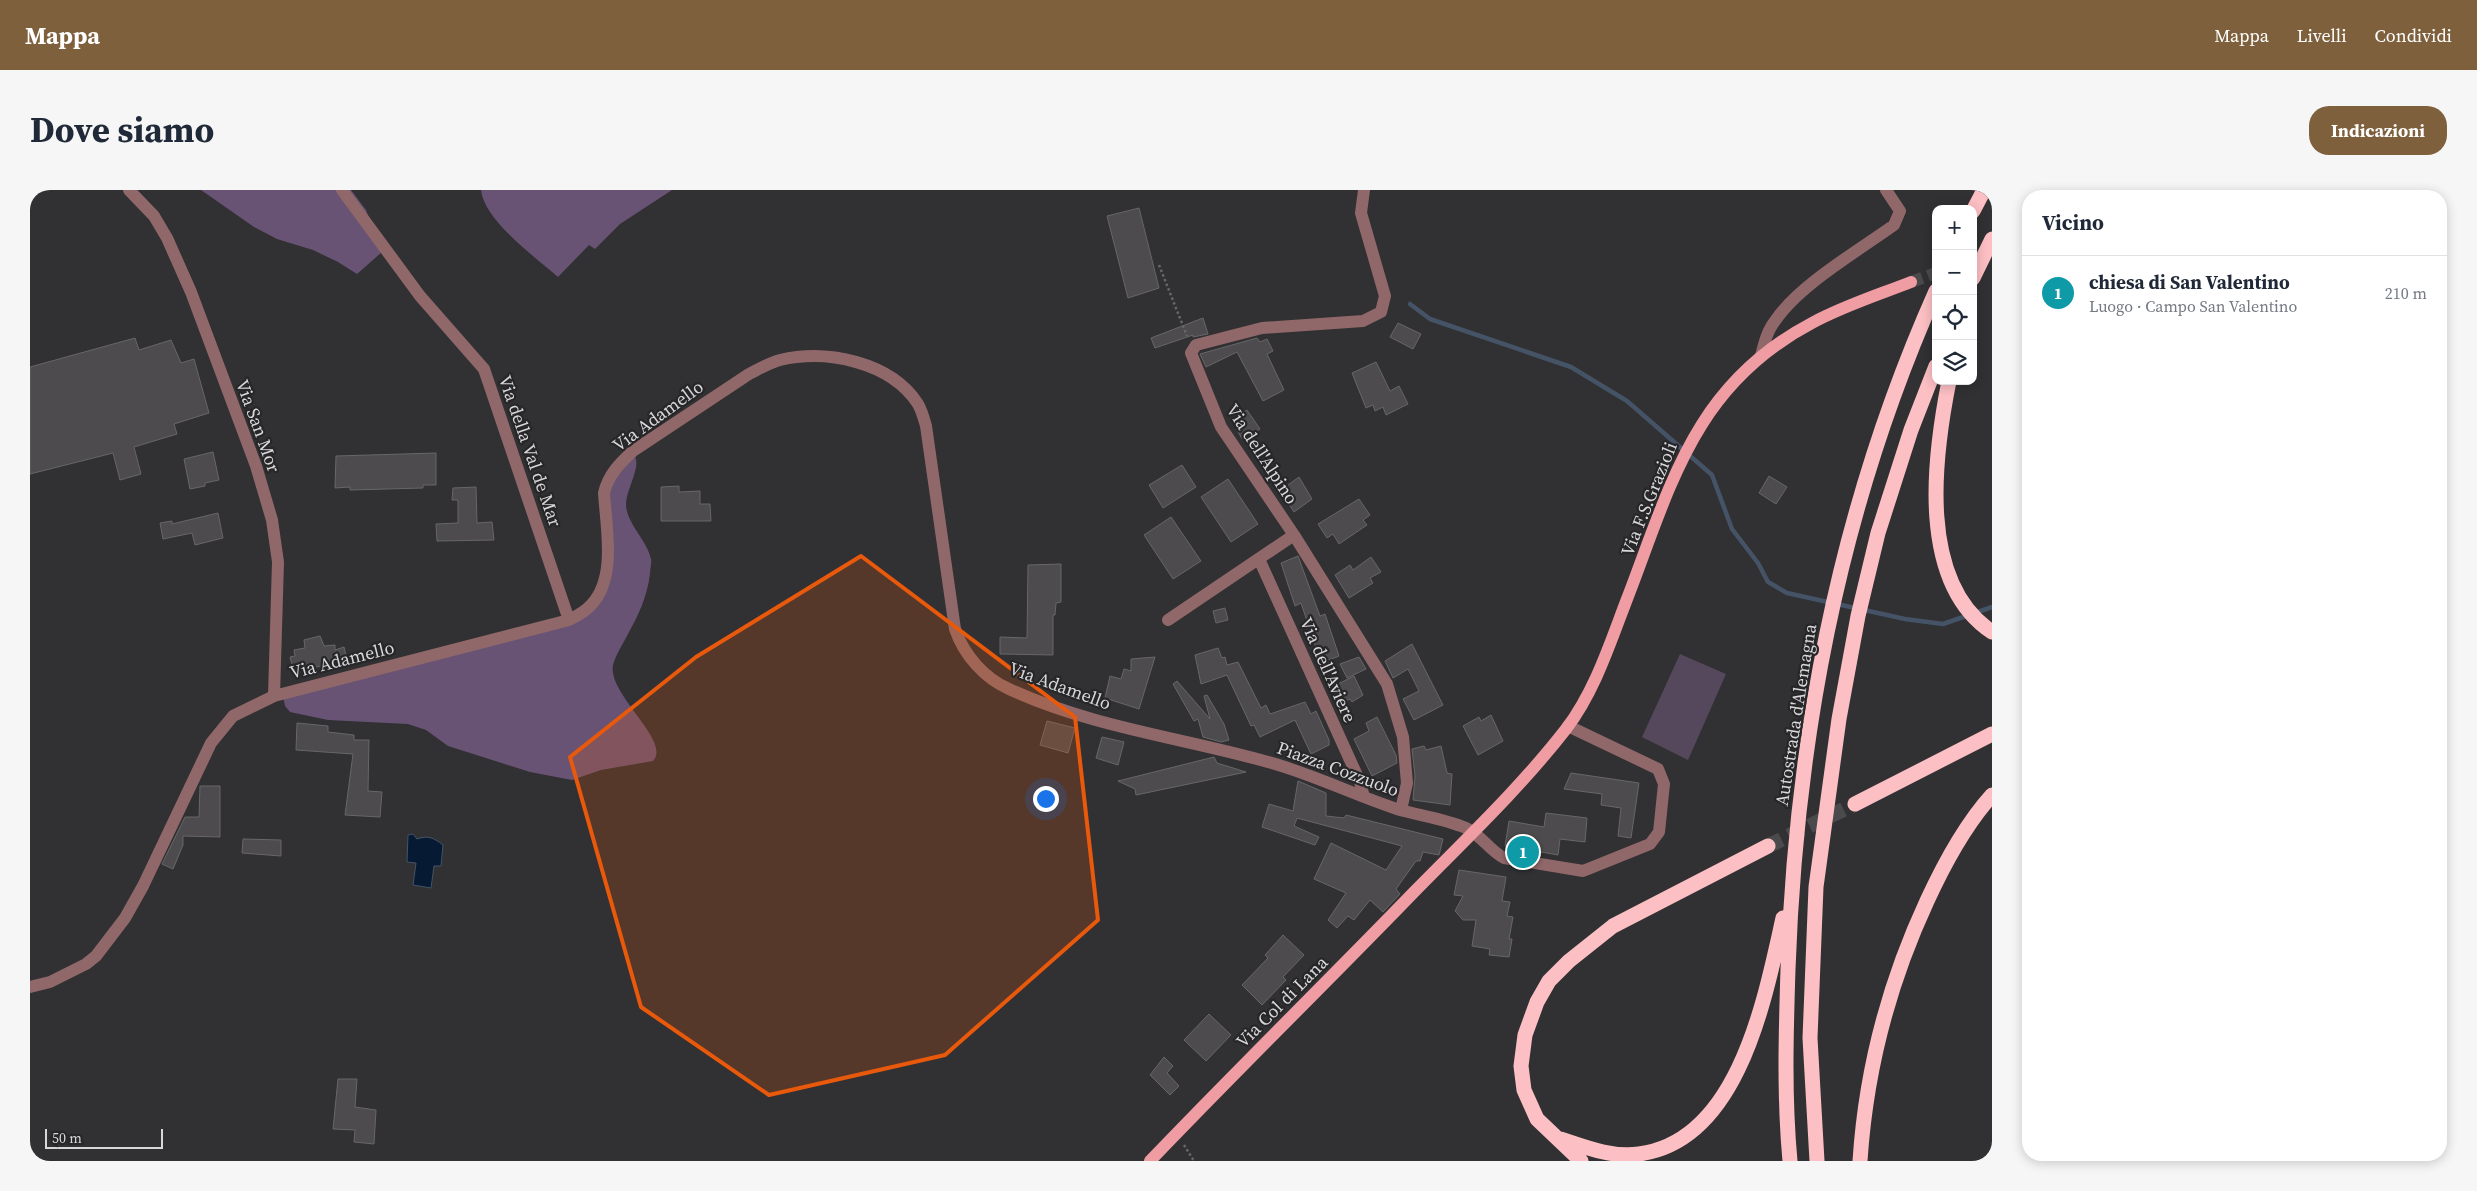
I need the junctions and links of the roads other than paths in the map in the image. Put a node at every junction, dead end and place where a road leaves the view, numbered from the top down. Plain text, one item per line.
1 (129, 190) edge
2 (342, 190) edge
3 (1364, 190) edge
4 (1886, 190) edge
5 (1984, 190) edge
6 (1976, 205) edge
7 (1992, 239) edge
8 (1983, 256) junction
9 (1977, 269) edge
10 (1977, 273) edge
11 (1911, 282) tunnel mouth
12 (1934, 295) edge
13 (1761, 356) junction
14 (1932, 376) edge
15 (1948, 385) edge
16 (1294, 535) junction
17 (1259, 559) junction
18 (569, 620) junction
19 (1168, 620) dead end
20 (1992, 632) edge
21 (274, 696) junction
22 (1568, 726) junction
23 (1992, 734) edge
24 (1190, 744) joint
25 (1992, 795) edge
26 (1364, 797) junction
27 (1855, 804) tunnel mouth
28 (1401, 810) junction
29 (1472, 832) junction
30 (1768, 846) tunnel mouth
31 (1791, 886) junction
32 (30, 988) edge
33 (1554, 1137) junction
34 (1150, 1161) edge
35 (1581, 1161) edge
36 (1790, 1161) edge
37 (1817, 1161) edge
38 (1860, 1161) edge

1 - 21 street, Via San Mor
2 - 18 street, Via della Val de Mar
3 - 16 street, Via dell'Alpino
4 - 13 street
5 - 6 highway
7 - 8 highway
8 - 9 highway
8 - 10 highway
11 - 13 main road, Via F.S.Grazioli
12 - 31 highway, Autostrada d'Alemagna
13 - 22 main road, Via F.S.Grazioli
14 - 37 highway
15 - 20 highway
16 - 17 street
16 - 28 street, Via dell'Alpino
17 - 19 street
17 - 26 street, Via dell'Aviere
18 - 21 street, Via Adamello
18 - 24 street, Via Adamello
21 - 32 street, Via Adamello
22 - 29 main road, Via F.S.Grazioli
22 - 29 street
23 - 27 highway
24 - 26 street, Piazza Cozzuolo
25 - 38 highway
26 - 28 street, Piazza Cozzuolo
28 - 29 street, Piazza Cozzuolo
29 - 34 main road, Via Col di Lana
30 - 33 highway
31 - 33 highway
31 - 36 highway, Autostrada d'Alemagna
33 - 35 highway

